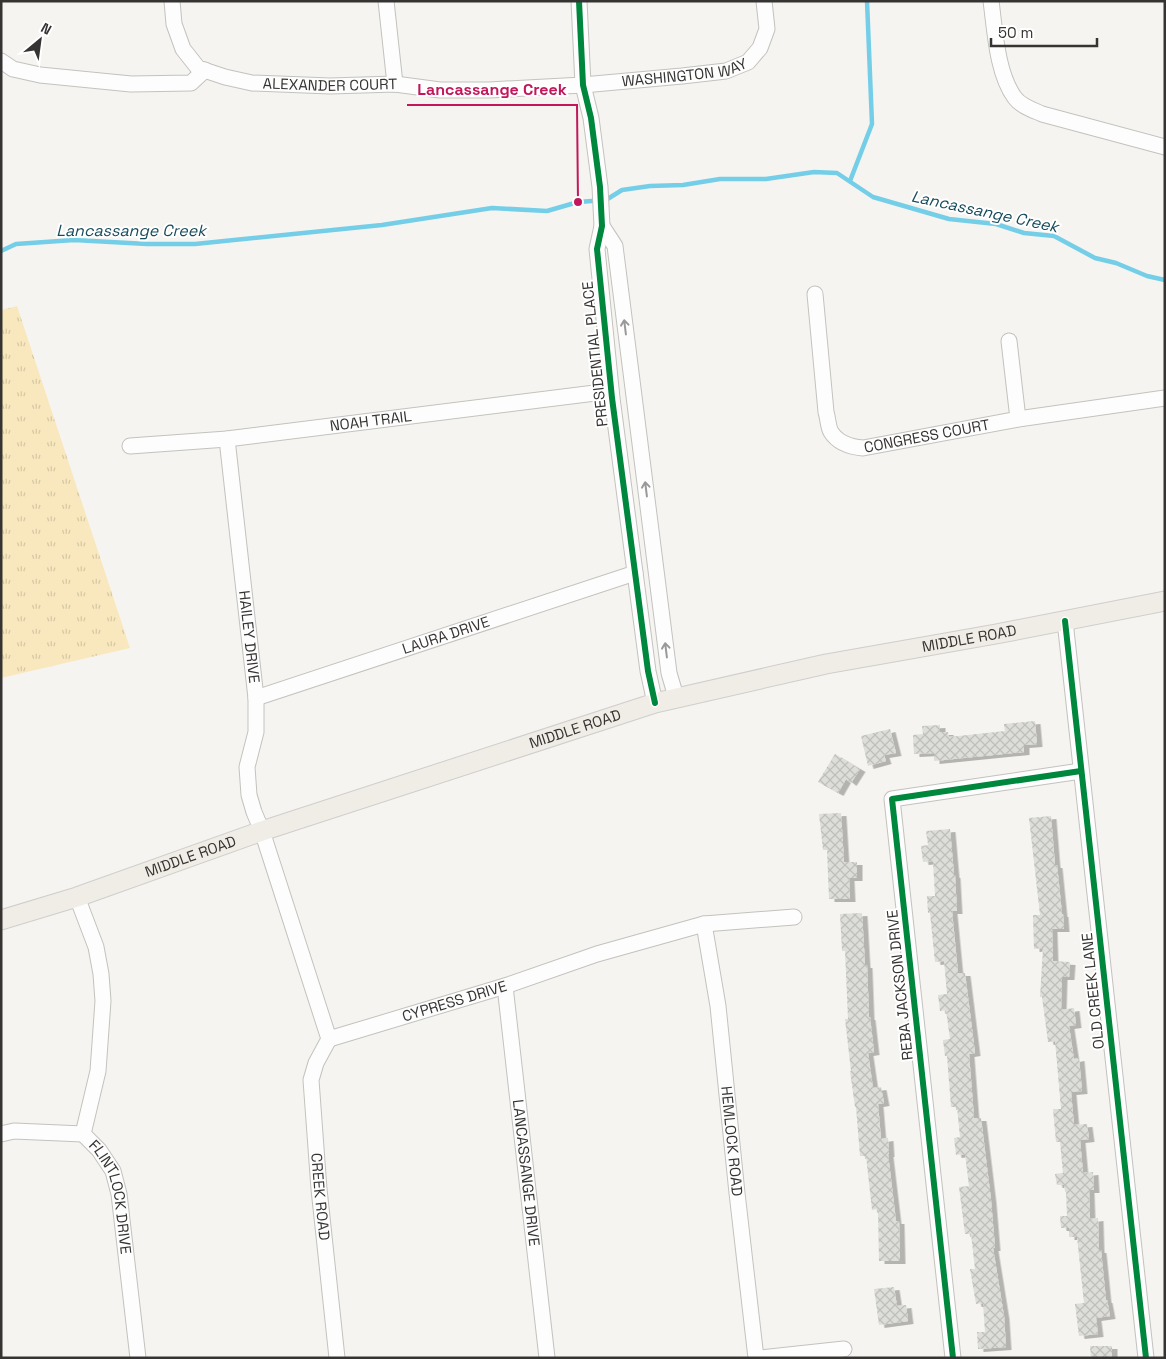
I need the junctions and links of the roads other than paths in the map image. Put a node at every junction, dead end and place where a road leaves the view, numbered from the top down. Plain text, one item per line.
1 (172, 1) edge
2 (386, 1) edge
3 (579, 1) edge
4 (764, 1) edge
5 (991, 1) edge
6 (1, 61) edge
7 (202, 69) junction
8 (395, 84) junction
9 (583, 85) junction
10 (1165, 147) edge
11 (602, 218) junction
12 (815, 294) dead end
13 (1009, 341) dead end
14 (611, 391) junction
15 (1165, 398) edge
16 (1018, 419) junction
17 (227, 439) junction
18 (130, 446) dead end
19 (635, 572) junction
20 (1165, 601) edge
21 (1065, 621) junction
22 (676, 697) junction
23 (256, 698) junction
24 (655, 703) junction
25 (1081, 771) junction
26 (262, 830) junction
27 (77, 897) junction
28 (794, 917) dead end
29 (1, 920) edge
30 (704, 924) junction
31 (505, 986) junction
32 (329, 1039) junction
33 (1, 1134) edge
34 (83, 1134) junction
35 (844, 1349) dead end
36 (138, 1358) edge
37 (337, 1358) edge
38 (547, 1358) edge
39 (757, 1358) edge
40 (953, 1358) edge
41 (1146, 1358) edge

1 - 7 street
2 - 8 street
3 - 9 street, PRESIDENTIAL PLACE
4 - 9 street, WASHINGTON WAY
5 - 10 street
6 - 7 street
7 - 8 street, ALEXANDER COURT
8 - 9 street, ALEXANDER COURT
9 - 11 street, PRESIDENTIAL PLACE
11 - 14 street, PRESIDENTIAL PLACE
22 -> 11 street, PRESIDENTIAL PLACE
12 - 16 street, CONGRESS COURT
13 - 16 street
14 - 17 street, NOAH TRAIL
14 - 19 street, PRESIDENTIAL PLACE
15 - 16 street, CONGRESS COURT
17 - 18 street, NOAH TRAIL
17 - 23 street, HAILEY DRIVE
19 - 23 street, LAURA DRIVE
19 - 24 street, PRESIDENTIAL PLACE
20 - 21 main road, MIDDLE ROAD
21 - 22 main road, MIDDLE ROAD
21 - 25 street, OLD CREEK LANE
22 - 24 main road, MIDDLE ROAD
23 - 26 street, HAILEY DRIVE
24 - 26 main road, MIDDLE ROAD
25 - 40 street, REBA JACKSON DRIVE
25 - 41 street, OLD CREEK LANE
26 - 27 main road, MIDDLE ROAD
26 - 32 street
27 - 29 main road, MIDDLE ROAD
27 - 34 street, FLINTLOCK DRIVE
28 - 30 street, CYPRESS DRIVE
30 - 31 street, CYPRESS DRIVE
30 - 39 street, HEMLOCK ROAD
31 - 32 street, CYPRESS DRIVE
31 - 38 street, LANCASSANGE DRIVE
32 - 37 street, CREEK ROAD
33 - 34 street
34 - 36 street, FLINTLOCK DRIVE
35 - 39 street

